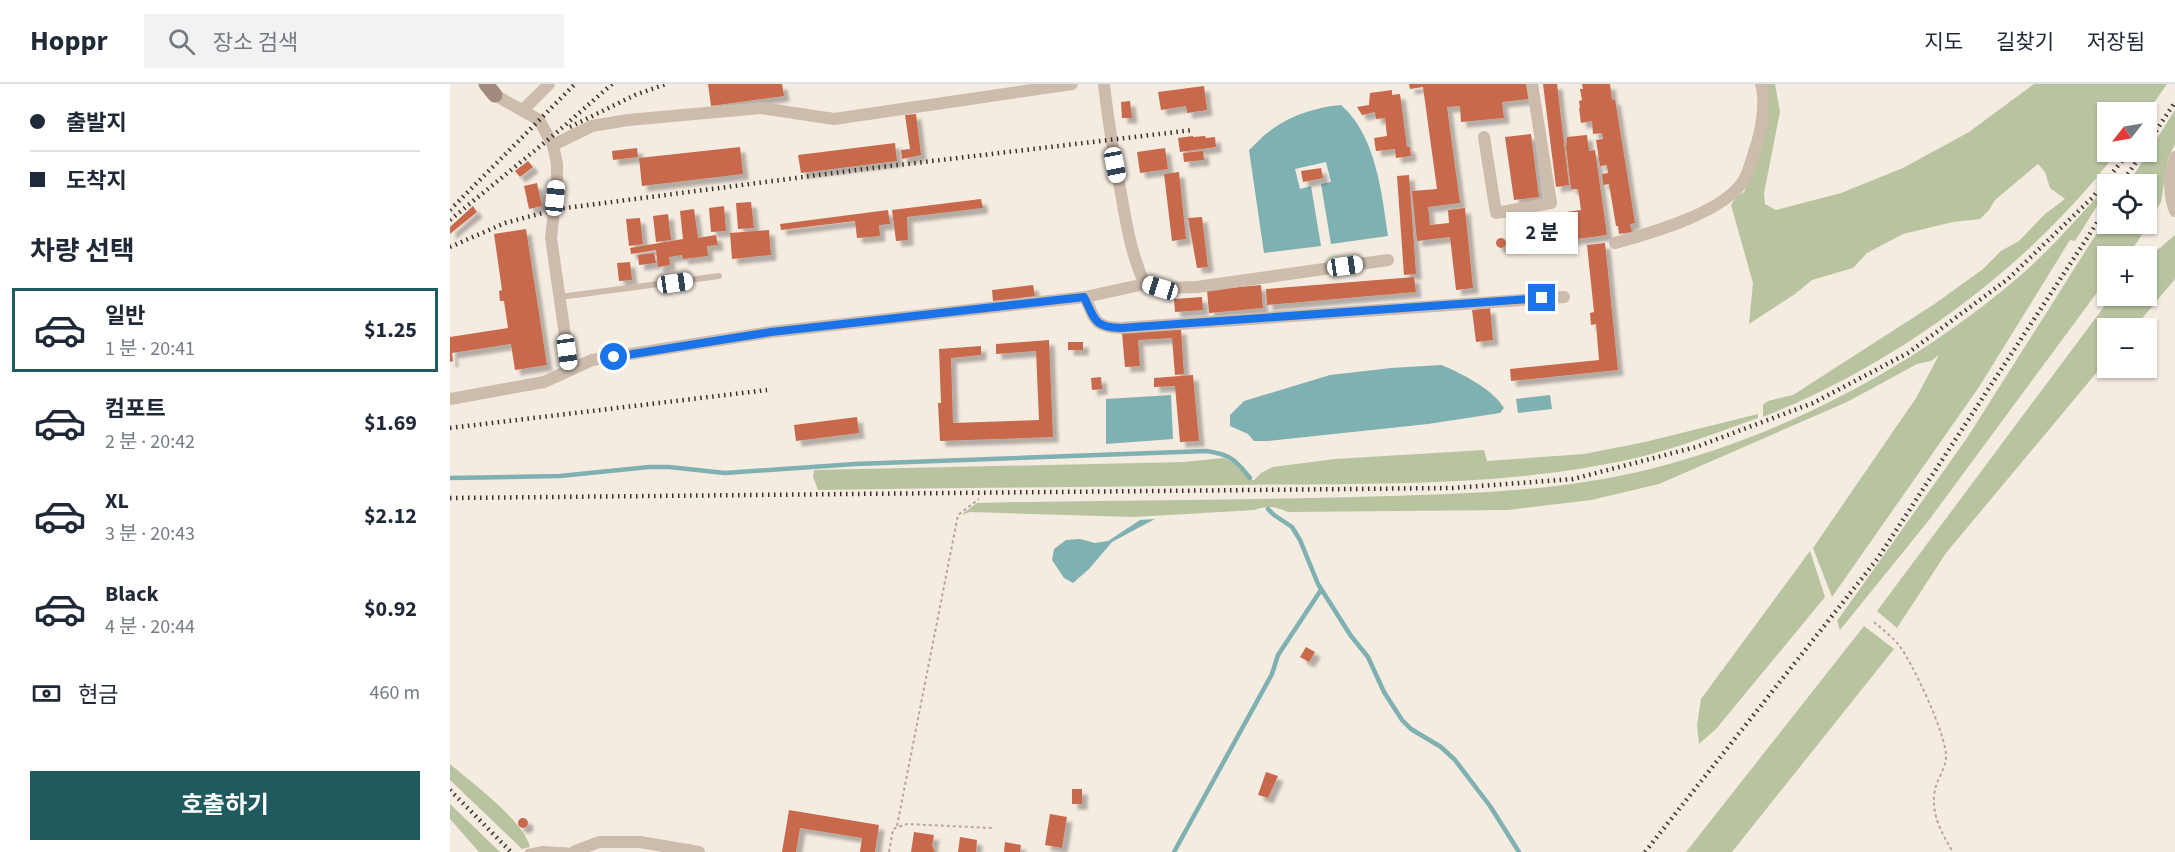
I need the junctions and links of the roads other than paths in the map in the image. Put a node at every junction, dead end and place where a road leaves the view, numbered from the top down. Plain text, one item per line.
1 (549, 84) edge
2 (1072, 84) edge
3 (1104, 84) edge
4 (1532, 84) edge
5 (1761, 84) edge
6 (490, 90) edge
7 (523, 110) junction
8 (1484, 137) dead end
9 (553, 145) junction
10 (2175, 157) edge
11 (2175, 211) edge
12 (1615, 243) dead end
13 (1388, 260) dead end
14 (719, 276) dead end
15 (1145, 284) junction
16 (560, 297) junction
17 (1084, 297) junction
18 (1564, 297) dead end
19 (570, 370) junction
20 (450, 399) edge
21 (575, 851) edge
22 (528, 852) edge
23 (581, 852) edge
24 (699, 852) edge

1 - 7 street
2 - 9 street
3 - 15 street
4 - 8 street
5 - 12 street
6 - 7 street
7 - 9 street
9 - 16 street
10 - 11 street
13 - 15 street
14 - 16 lane
15 - 17 street
16 - 19 street
17 - 18 street
17 - 19 street
19 - 20 street
21 - 22 lane
21 - 23 lane
21 - 24 street

